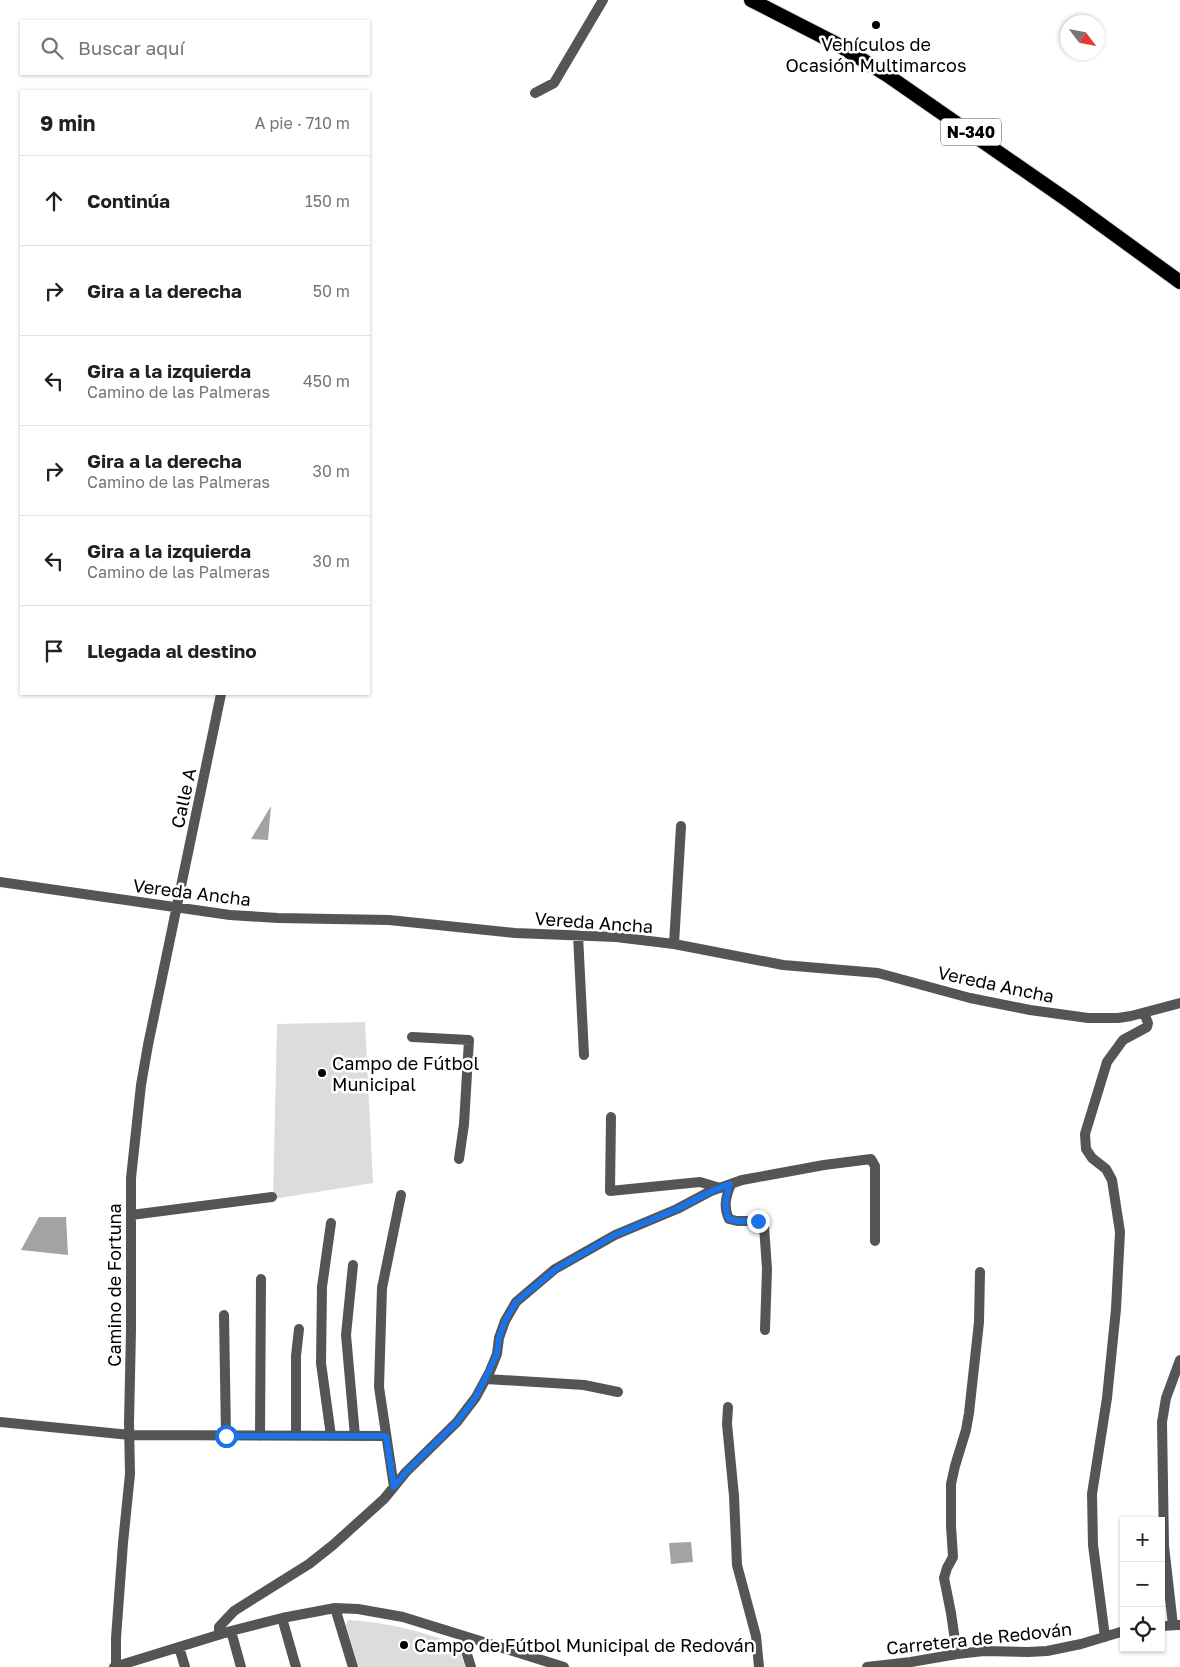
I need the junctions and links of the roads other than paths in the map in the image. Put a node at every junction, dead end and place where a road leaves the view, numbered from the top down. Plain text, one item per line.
1 (603, 0) edge
2 (751, 0) edge
3 (764, 0) edge
4 (813, 32) junction
5 (536, 93) dead end
6 (1180, 282) edge
7 (221, 695) edge
8 (681, 826) dead end
9 (0, 882) edge
10 (178, 908) junction
11 (578, 935) junction
12 (674, 944) junction
13 (1180, 1002) edge
14 (1144, 1013) junction
15 (412, 1037) dead end
16 (584, 1055) dead end
17 (611, 1117) dead end
18 (459, 1159) dead end
19 (725, 1186) junction
20 (401, 1195) dead end
21 (272, 1197) dead end
22 (131, 1215) junction
23 (331, 1223) dead end
24 (875, 1241) dead end
25 (353, 1265) dead end
26 (980, 1272) dead end
27 (262, 1280) dead end
28 (224, 1315) dead end
29 (299, 1329) dead end
30 (765, 1330) dead end
31 (1180, 1360) edge
32 (486, 1379) junction
33 (618, 1392) dead end
34 (728, 1408) dead end
35 (0, 1422) edge
36 (130, 1435) junction
37 (226, 1436) junction
38 (260, 1436) junction
39 (296, 1436) junction
40 (331, 1436) junction
41 (355, 1436) junction
42 (386, 1436) junction
43 (394, 1487) junction
44 (335, 1608) junction
45 (282, 1618) junction
46 (1177, 1625) edge
47 (231, 1631) junction
48 (1120, 1632) edge
49 (219, 1635) junction
50 (462, 1635) junction
51 (1105, 1637) junction
52 (178, 1647) junction
53 (957, 1654) junction
54 (542, 1663) edge
55 (115, 1667) edge
56 (185, 1667) edge
57 (241, 1667) edge
58 (296, 1667) edge
59 (353, 1667) edge
60 (471, 1667) edge
61 (564, 1667) edge
62 (760, 1667) edge
63 (866, 1667) edge

1 - 5 street
2 - 4 highway, N-340
3 - 4 street
4 - 6 highway, N-340
7 - 10 street, Calle A
8 - 12 street
9 - 10 street, Vereda Ancha
10 - 11 street, Vereda Ancha
10 - 22 street, Camino de Fortuna
11 - 12 street, Vereda Ancha
11 - 16 street
12 - 14 street, Vereda Ancha
13 - 14 street, Vereda Ancha
14 - 51 street
15 - 18 street
17 - 19 street
19 - 24 street
19 - 30 street
19 - 32 street
20 - 42 street
21 - 22 street
22 - 36 street, Camino de Fortuna
23 - 40 street
25 - 41 street
26 - 53 street
27 - 38 street
28 - 37 street
29 - 39 street
31 - 46 street
32 - 33 street
32 - 43 street
34 - 62 street
35 - 36 street
36 - 37 street
36 - 55 street, Camino de Fortuna
37 - 38 street
38 - 39 street
39 - 40 street
40 - 41 street
41 - 42 street
42 - 43 street
43 - 49 street
44 - 45 street
44 - 50 street
44 - 59 street
45 - 47 street
45 - 58 street
47 - 49 street
47 - 57 street
48 - 51 street, Carretera de Redován
49 - 52 street
50 - 54 street
50 - 60 street
51 - 53 street, Carretera de Redován
52 - 55 street
52 - 56 street
53 - 63 street, Carretera de Redován
54 - 61 street

